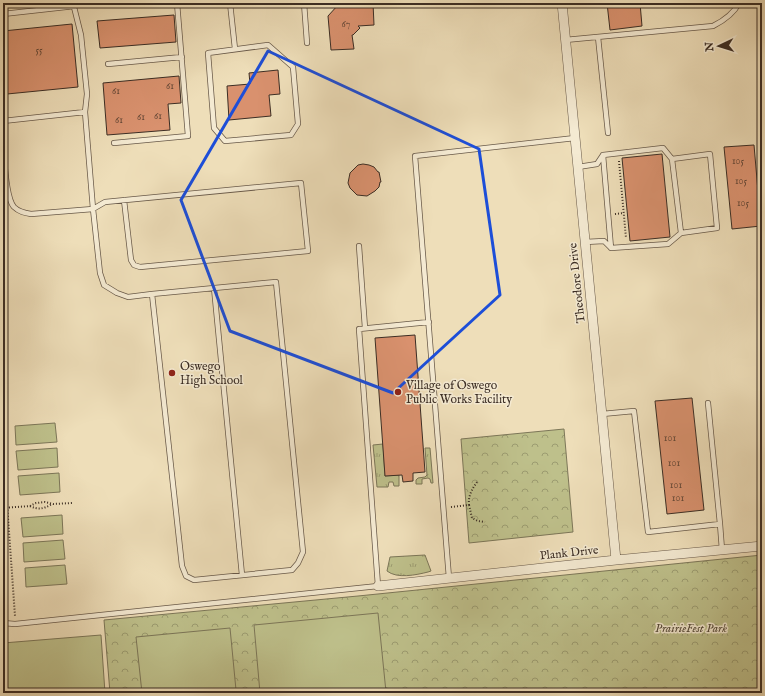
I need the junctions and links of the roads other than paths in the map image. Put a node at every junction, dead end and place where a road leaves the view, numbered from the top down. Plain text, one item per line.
1 (177, 3) edge
2 (230, 3) edge
3 (304, 3) edge
4 (562, 3) edge
5 (739, 3) edge
6 (74, 5) edge
7 (3, 14) edge
8 (598, 37) junction
9 (565, 40) junction
10 (307, 43) dead end
11 (235, 49) junction
12 (182, 57) junction
13 (108, 64) dead end
14 (85, 112) junction
15 (3, 121) edge
16 (608, 133) dead end
17 (575, 138) junction
18 (3, 139) edge
19 (114, 143) dead end
20 (603, 155) junction
21 (672, 159) junction
22 (578, 167) junction
23 (124, 200) junction
24 (93, 209) junction
25 (681, 233) junction
26 (585, 242) junction
27 (359, 246) dead end
28 (612, 248) junction
29 (214, 288) junction
30 (152, 294) junction
31 (429, 322) junction
32 (364, 328) junction
33 (708, 403) dead end
34 (602, 414) junction
35 (720, 524) junction
36 (762, 546) edge
37 (722, 550) junction
38 (616, 560) junction
39 (242, 575) junction
40 (449, 578) junction
41 (378, 586) junction
42 (3, 623) edge

1 - 12 lane
2 - 11 lane
3 - 10 lane
4 - 9 street, Theodore Drive
5 - 8 lane
6 - 7 lane
6 - 14 lane
8 - 9 lane
8 - 16 lane
9 - 17 street, Theodore Drive
11 - 11 lane
12 - 13 lane
12 - 19 lane
14 - 15 lane
14 - 24 lane
17 - 22 street, Theodore Drive
17 - 31 lane
18 - 24 lane
20 - 21 lane
20 - 22 lane
20 - 28 lane
21 - 25 lane
21 - 25 lane
22 - 26 street, Theodore Drive
23 - 23 lane
23 - 24 lane
24 - 30 lane
25 - 28 lane
26 - 28 lane
26 - 34 street, Theodore Drive
27 - 32 lane
29 - 30 lane
29 - 39 lane
29 - 39 lane
30 - 39 lane
31 - 32 lane
31 - 40 lane
32 - 41 lane
33 - 35 lane
34 - 35 lane
34 - 38 street, Theodore Drive
35 - 37 lane
36 - 37 street, Plank Drive
37 - 38 street, Plank Drive
38 - 40 street, Plank Drive
40 - 41 street, Plank Drive
41 - 42 lane

